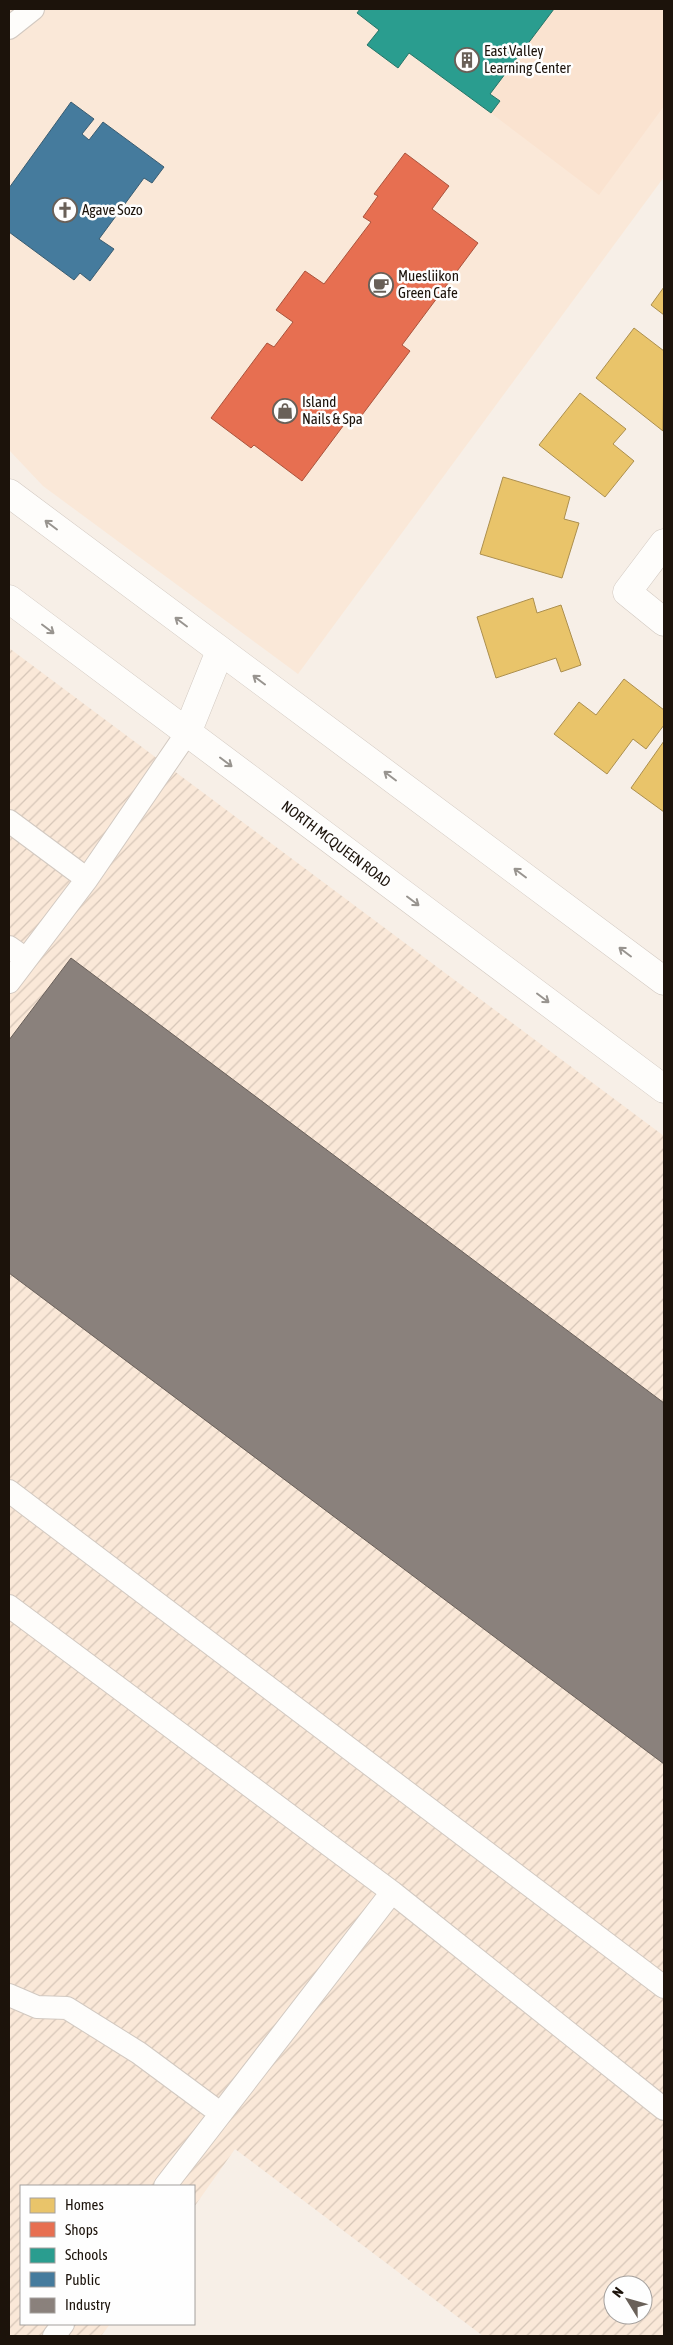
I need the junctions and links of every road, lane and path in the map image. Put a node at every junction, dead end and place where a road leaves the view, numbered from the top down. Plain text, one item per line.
1 (34, 9) edge
2 (9, 28) edge
3 (9, 494) edge
4 (664, 543) edge
5 (9, 599) edge
6 (664, 622) edge
7 (220, 651) junction
8 (187, 733) junction
9 (9, 821) edge
10 (87, 880) junction
11 (17, 953) edge
12 (664, 981) edge
13 (9, 982) edge
14 (664, 1089) edge
15 (9, 1490) edge
16 (9, 1606) edge
17 (392, 1892) junction
18 (664, 1987) edge
19 (9, 1994) edge
20 (664, 2109) edge
21 (220, 2113) junction
22 (166, 2185) edge
23 (63, 2325) edge
24 (54, 2336) edge

1 - 2 lane
7 -> 3 main road
4 - 6 main road
5 -> 8 main road, NORTH MCQUEEN ROAD
7 - 8 main road
12 -> 7 main road
8 - 10 lane
8 -> 14 main road, NORTH MCQUEEN ROAD
9 - 10 lane
10 - 11 lane
11 - 13 lane
15 - 18 lane
16 - 17 lane
17 - 20 lane
17 - 21 lane
19 - 21 lane
21 - 22 lane
23 - 24 lane

